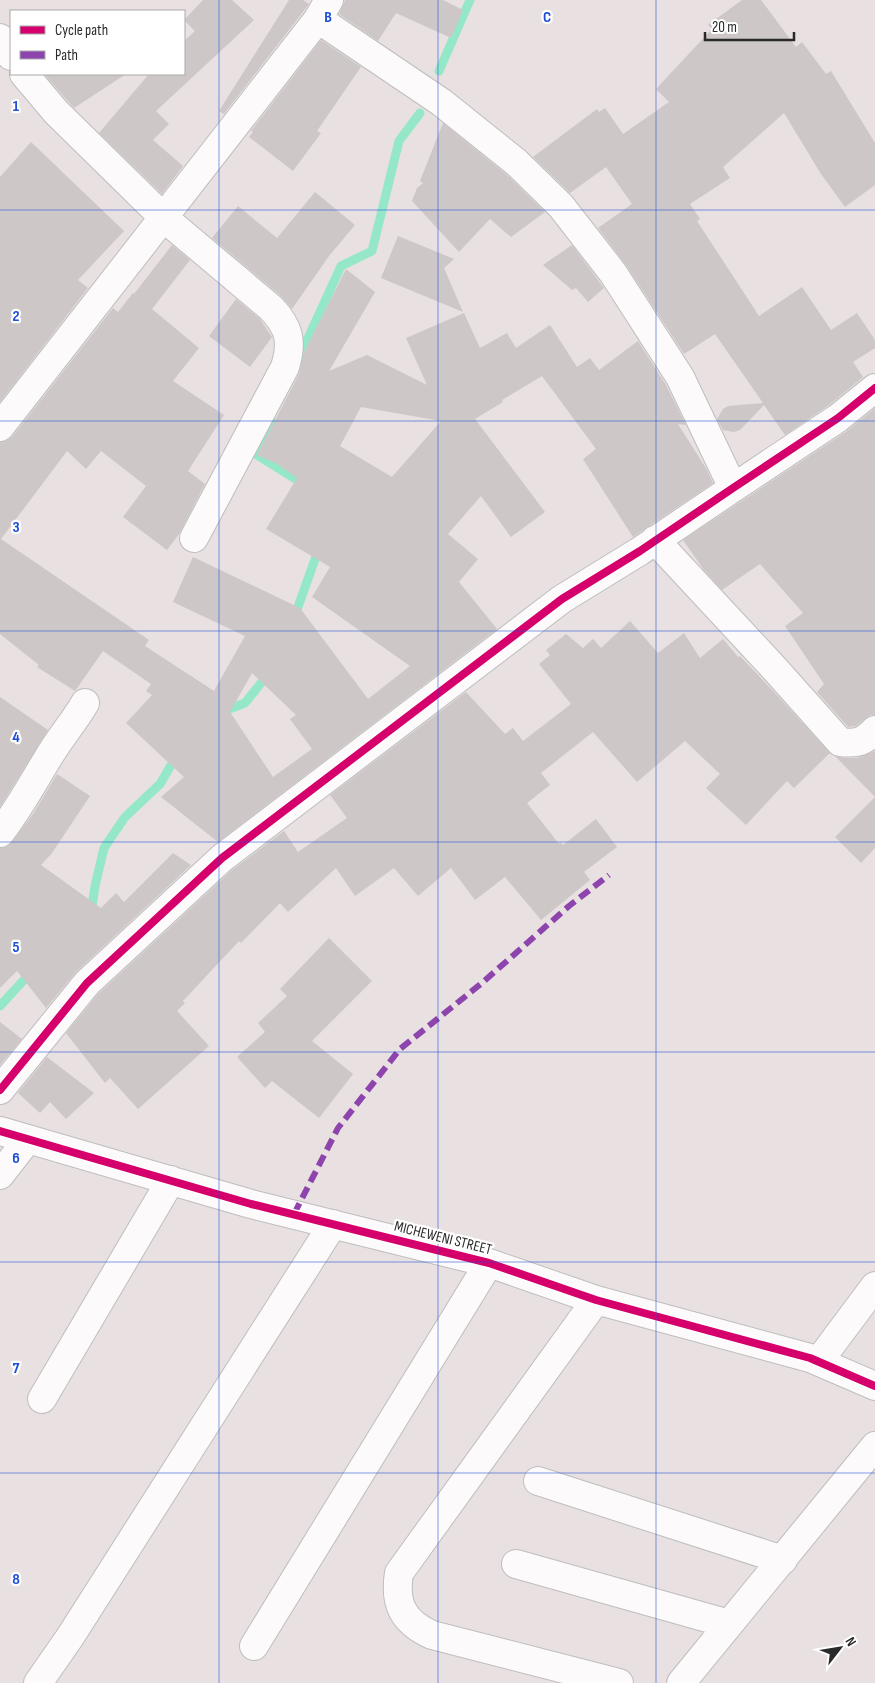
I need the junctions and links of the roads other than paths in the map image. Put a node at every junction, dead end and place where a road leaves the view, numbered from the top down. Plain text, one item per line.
1 (323, 9) edge
2 (0, 38) edge
3 (10, 54) edge
4 (25, 75) edge
5 (164, 218) junction
6 (875, 388) edge
7 (0, 427) edge
8 (733, 488) junction
9 (194, 538) dead end
10 (655, 540) junction
11 (85, 703) dead end
12 (875, 730) edge
13 (0, 834) edge
14 (0, 1090) edge
15 (0, 1131) edge
16 (28, 1139) junction
17 (0, 1175) edge
18 (171, 1180) junction
19 (333, 1224) junction
20 (489, 1263) junction
21 (875, 1286) edge
22 (596, 1300) junction
23 (819, 1361) junction
24 (875, 1386) edge
25 (42, 1399) dead end
26 (875, 1446) edge
27 (538, 1481) dead end
28 (784, 1560) junction
29 (516, 1564) dead end
30 (729, 1624) junction
31 (254, 1646) dead end
32 (38, 1683) edge
33 (618, 1683) edge
34 (680, 1683) edge

1 - 5 street
1 - 8 street
2 - 3 street
4 - 5 street
5 - 7 street
5 - 9 street
6 - 8 street
8 - 10 street
10 - 12 street
10 - 14 street
11 - 13 street
15 - 16 street, MICHEWENI STREET
16 - 17 street
16 - 18 street, MICHEWENI STREET
18 - 19 street, MICHEWENI STREET
18 - 25 street
19 - 20 street, MICHEWENI STREET
19 - 32 street
20 - 22 street, MICHEWENI STREET
20 - 31 street
21 - 23 street
22 - 23 street, MICHEWENI STREET
22 - 33 street
23 - 24 street, MICHEWENI STREET
26 - 28 street
27 - 28 street
28 - 30 street
29 - 30 street
30 - 34 street

